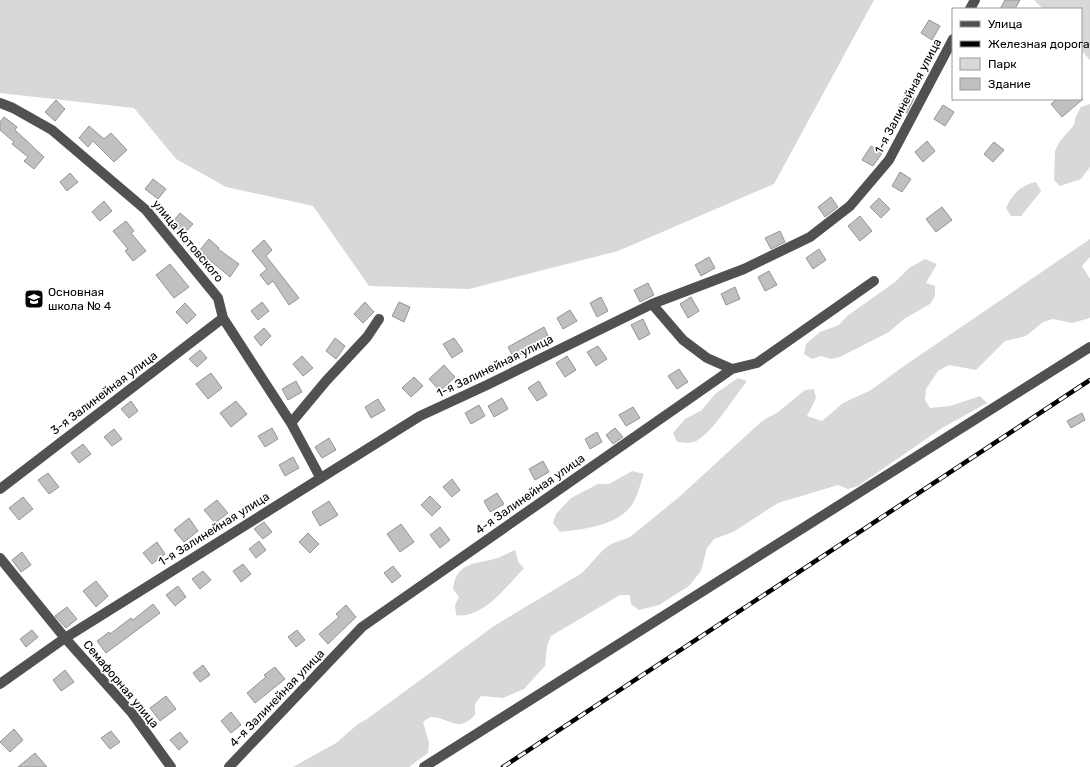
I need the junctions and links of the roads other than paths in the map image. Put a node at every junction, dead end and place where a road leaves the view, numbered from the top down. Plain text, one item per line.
1 (952, 41) edge
2 (0, 103) edge
3 (874, 280) dead end
4 (652, 304) junction
5 (223, 318) junction
6 (379, 320) dead end
7 (1090, 347) edge
8 (732, 368) junction
9 (292, 423) junction
10 (320, 477) junction
11 (0, 489) edge
12 (0, 558) edge
13 (65, 638) junction
14 (0, 684) edge
15 (171, 767) edge
16 (229, 767) edge
17 (424, 767) edge

1 - 4 street, 1-я Залинейная улица
2 - 5 street, улица Котовского
3 - 8 street, 4-я Залинейная улица
4 - 8 street
4 - 10 street, 1-я Залинейная улица
5 - 9 street, улица Котовского
5 - 11 street, 3-я Залинейная улица
6 - 9 street
7 - 17 street
8 - 16 street, 4-я Залинейная улица
9 - 10 street, улица Котовского
10 - 13 street, 1-я Залинейная улица
12 - 13 street, Семафорная улица
13 - 14 street, 1-я Залинейная улица
13 - 15 street, Семафорная улица

